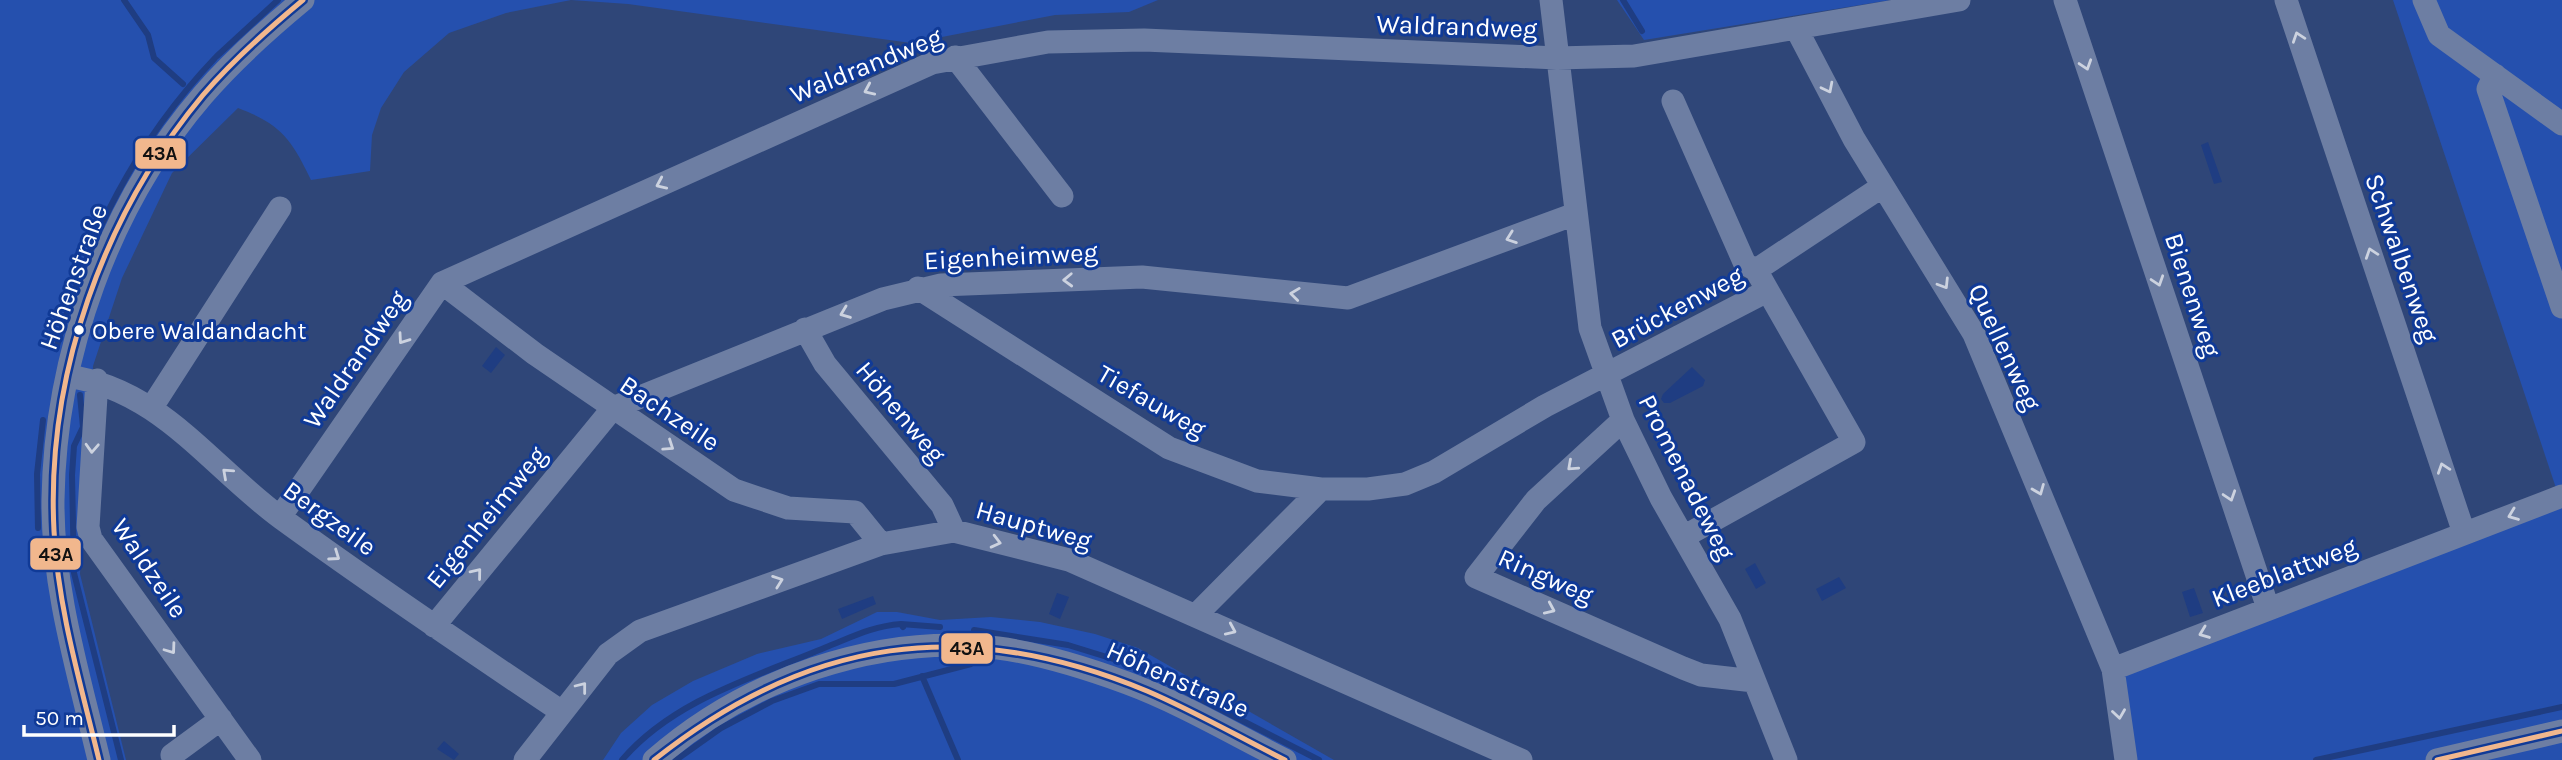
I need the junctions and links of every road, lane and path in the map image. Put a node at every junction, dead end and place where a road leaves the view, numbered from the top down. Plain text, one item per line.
1 (303, 0) edge
2 (1551, 0) edge
3 (1959, 0) edge
4 (2065, 0) edge
5 (2286, 0) edge
6 (2424, 0) edge
7 (1796, 28) junction
8 (956, 57) junction
9 (1557, 58) junction
10 (2494, 75) junction
11 (1673, 101) dead end
12 (2562, 124) edge
13 (1884, 186) junction
14 (1062, 196) dead end
15 (280, 208) dead end
16 (1575, 214) junction
17 (1756, 271) junction
18 (442, 283) junction
19 (918, 288) junction
20 (1767, 291) junction
21 (2562, 307) edge
22 (805, 329) junction
23 (67, 376) junction
24 (1606, 376) junction
25 (97, 380) junction
26 (152, 407) junction
27 (613, 408) junction
28 (1623, 420) junction
29 (1321, 489) junction
30 (2562, 496) edge
31 (280, 517) junction
32 (954, 531) junction
33 (2465, 533) junction
34 (1685, 536) junction
35 (881, 544) junction
36 (2268, 608) junction
37 (1196, 615) junction
38 (433, 626) junction
39 (2113, 669) junction
40 (1754, 681) junction
41 (562, 712) junction
42 (221, 719) junction
43 (2562, 731) edge
44 (172, 755) dead end
45 (99, 760) edge
46 (250, 760) edge
47 (525, 760) edge
48 (654, 760) edge
49 (1284, 760) edge
50 (1521, 760) edge
51 (1786, 760) edge
52 (2126, 760) edge
53 (2437, 760) edge

1 - 23 street, Höhenstraße
2 - 9 street, Promenadeweg
3 - 7 street, Waldrandweg
4 -> 36 street, Bienenweg
33 -> 5 street, Schwalbenweg
6 - 10 street
7 - 9 street, Waldrandweg
7 -> 13 street, Quellenweg
8 - 9 street, Waldrandweg
8 - 14 street
8 -> 18 street, Waldrandweg
9 - 16 street, Promenadeweg
10 - 12 street
10 - 21 street
11 - 17 street
13 - 17 street, Brückenweg
13 -> 39 street, Quellenweg
15 - 26 street
16 -> 19 street, Eigenheimweg
16 - 24 street, Promenadeweg
17 - 20 street, Brückenweg
18 - 27 street, Bachzeile
18 -> 31 street, Waldrandweg
19 -> 22 street, Eigenheimweg
19 - 29 street, Tiefauweg
20 - 24 street, Brückenweg
20 - 34 street
22 - 27 street, Eigenheimweg
22 - 32 street, Höhenweg
23 - 25 street, Bergzeile
23 - 45 street, Höhenstraße
24 - 28 street, Promenadeweg
24 - 29 street, Tiefauweg
25 - 26 street, Bergzeile
25 -> 42 street, Waldzeile
31 -> 26 street, Bergzeile
27 -> 35 street, Bachzeile
38 -> 27 street, Eigenheimweg
28 - 34 street, Promenadeweg
28 -> 40 street, Ringweg
29 - 37 street
30 -> 33 street, Kleeblattweg
31 -> 38 street, Bergzeile
32 - 35 street, Hauptweg
32 -> 37 street, Hauptweg
33 - 36 street, Kleeblattweg
34 - 40 street, Promenadeweg
41 -> 35 street, Hauptweg
36 -> 39 street, Kleeblattweg
37 -> 50 street, Hauptweg
38 - 41 street, Bergzeile
39 -> 52 street
40 - 51 street, Promenadeweg
41 - 47 street, Hauptweg
42 - 44 street
42 - 46 street, Waldzeile
43 - 53 street
48 - 49 street, Höhenstraße

